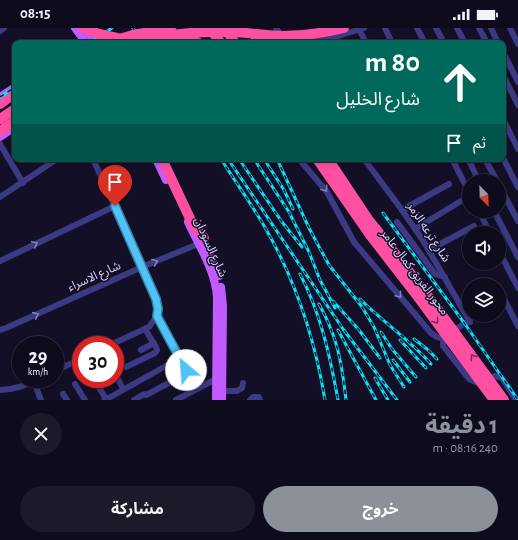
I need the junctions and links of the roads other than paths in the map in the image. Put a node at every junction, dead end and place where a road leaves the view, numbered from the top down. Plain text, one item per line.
1 (4, 28) edge
2 (75, 28) edge
3 (84, 28) edge
4 (171, 28) edge
5 (209, 28) edge
6 (225, 28) edge
7 (276, 28) edge
8 (344, 28) edge
9 (385, 28) edge
10 (417, 28) edge
11 (436, 28) edge
12 (457, 28) edge
13 (479, 28) edge
14 (490, 28) edge
15 (510, 28) edge
16 (287, 29) edge
17 (361, 29) edge
18 (0, 31) edge
19 (186, 31) edge
20 (86, 40) edge
21 (87, 40) edge
22 (116, 40) edge
23 (123, 40) edge
24 (150, 40) edge
25 (172, 40) edge
26 (196, 40) edge
27 (198, 40) edge
28 (219, 40) edge
29 (233, 40) edge
30 (284, 40) edge
31 (296, 40) edge
32 (334, 40) edge
33 (365, 40) edge
34 (391, 40) edge
35 (423, 40) edge
36 (442, 40) edge
37 (463, 40) edge
38 (485, 40) edge
39 (496, 40) edge
40 (518, 44) edge
41 (506, 58) edge
42 (506, 81) edge
43 (518, 82) edge
44 (12, 89) edge
45 (12, 95) edge
46 (0, 97) edge
47 (0, 104) edge
48 (12, 104) edge
49 (518, 105) edge
50 (0, 111) edge
51 (12, 111) edge
52 (0, 119) edge
53 (12, 123) edge
54 (506, 125) edge
55 (12, 129) edge
56 (0, 131) edge
57 (0, 137) edge
58 (0, 144) edge
59 (518, 149) edge
60 (53, 162) edge
61 (94, 162) edge
62 (158, 162) edge
63 (163, 162) edge
64 (167, 162) edge
65 (302, 162) edge
66 (311, 162) edge
67 (319, 162) edge
68 (330, 162) edge
69 (366, 162) edge
70 (454, 162) edge
71 (470, 162) edge
72 (487, 162) edge
73 (505, 162) edge
74 (328, 174) junction
75 (476, 174) edge
76 (493, 174) edge
77 (462, 178) edge
78 (23, 183) junction
79 (449, 184) dead end
80 (518, 187) edge
81 (0, 197) edge
82 (506, 198) edge
83 (461, 201) dead end
84 (115, 206) junction
85 (402, 210) junction
86 (498, 218) edge
87 (518, 221) edge
88 (397, 222) dead end
89 (415, 229) junction
90 (373, 232) junction
91 (462, 232) edge
92 (201, 241) junction
93 (429, 250) junction
94 (518, 257) edge
95 (0, 261) edge
96 (506, 265) edge
97 (142, 267) junction
98 (445, 277) junction
99 (518, 288) edge
100 (506, 303) edge
101 (462, 308) edge
102 (157, 316) junction
103 (465, 322) edge
104 (470, 322) edge
105 (518, 326) edge
106 (145, 329) junction
107 (0, 330) edge
108 (124, 339) edge
109 (154, 343) junction
110 (141, 350) dead end
111 (180, 358) junction
112 (126, 367) dead end
113 (216, 379) junction
114 (243, 383) dead end
115 (16, 388) edge
116 (38, 388) edge
117 (78, 388) edge
118 (99, 388) edge
119 (123, 389) joint
120 (0, 390) edge
121 (222, 391) junction
122 (63, 394) dead end
123 (41, 400) edge
124 (67, 400) edge
125 (85, 400) edge
126 (106, 400) edge
127 (134, 400) edge
128 (176, 400) edge
129 (216, 400) edge
130 (222, 400) edge
131 (250, 400) edge
132 (260, 400) edge
133 (494, 400) edge
134 (504, 400) edge
135 (516, 400) edge

1 - 18 street
2 - 20 main road
3 - 21 main road
3 - 22 highway, bridge
4 - 23 highway, bridge
5 - 28 highway
6 - 29 highway
7 - 30 street
8 - 19 highway, bridge
9 - 34 street
10 - 35 street
11 - 36 street
12 - 37 street
13 - 38 street
14 - 39 street
15 - 40 street
16 - 31 street
17 - 32 street
17 - 33 street
19 - 24 highway, bridge
19 - 25 highway
19 - 26 highway
19 - 27 street
41 - 43 street
42 - 49 street
44 - 46 main road
45 - 47 highway
48 - 50 highway
51 - 52 highway
53 - 56 highway
54 - 59 street
55 - 57 main road
58 - 78 street
60 - 78 street
61 - 84 street
62 - 92 main road, شارع السودان
63 - 92 highway
64 - 92 main road, شارع السودان
65 -> 103 street
66 - 74 highway
67 - 74 highway, محور الفريق كمال عامر
68 - 90 highway, محور الفريق كمال عامر
69 - 85 street, شارع ترعه الزمر
70 - 77 street
71 - 75 street
72 - 76 street
73 - 80 street
74 - 90 highway, محور الفريق كمال عامر
78 - 81 street
79 - 85 street
82 - 87 street
83 - 89 street
95 -> 84 street
84 - 97 street
85 - 89 street, شارع ترعه الزمر
86 - 94 street
88 - 98 street
89 - 93 street, شارع ترعه الزمر
90 -> 133 highway, محور الفريق كمال عامر, bridge
134 -> 90 highway, محور الفريق كمال عامر, bridge
91 - 93 street
97 -> 92 street, شارع الاسراء
92 - 113 main road, شارع السودان
92 - 121 main road, شارع السودان
93 - 98 street, شارع ترعه الزمر
96 - 99 street
97 - 102 street
107 -> 97 street, شارع الاسراء
98 - 101 street, شارع ترعه الزمر
100 - 105 street
102 - 106 street
102 - 111 street
104 - 135 street
106 - 108 street
106 - 109 street
109 - 110 street
109 - 112 street
111 - 119 street
111 - 127 street
113 - 128 street
113 - 129 main road, شارع السودان
114 - 121 street
115 - 120 street
116 - 123 street
117 - 125 street
118 - 126 street
119 - 126 street
121 - 130 main road, شارع السودان
122 - 124 street
131 - 132 street

